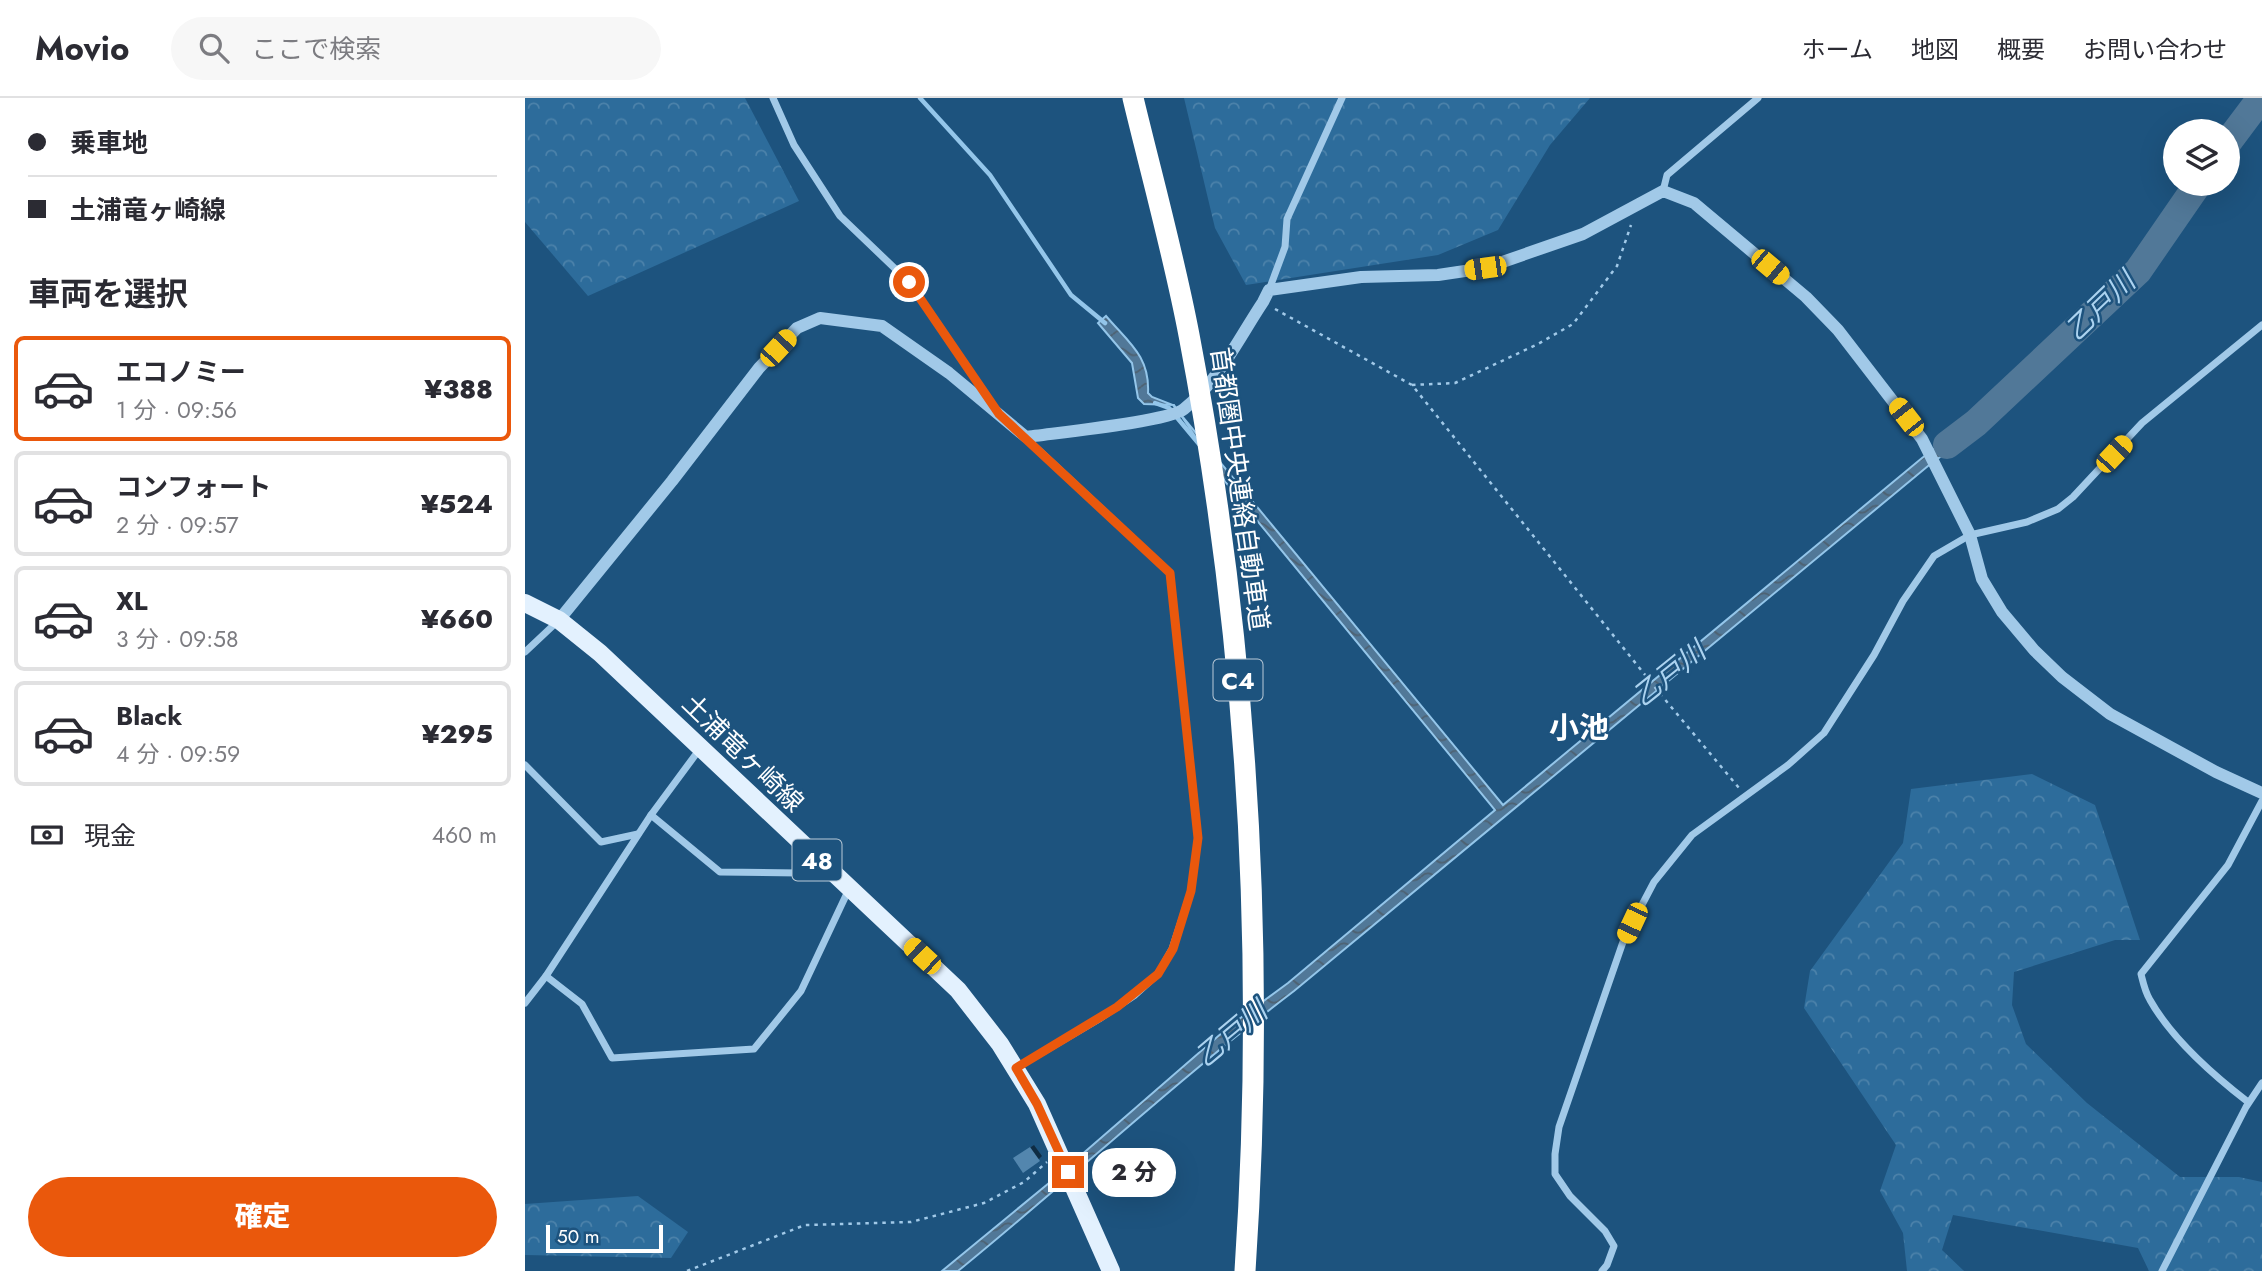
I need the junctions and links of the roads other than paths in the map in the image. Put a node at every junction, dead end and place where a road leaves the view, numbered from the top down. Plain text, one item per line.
1 (773, 98) edge
2 (1133, 98) edge
3 (1342, 98) edge
4 (1758, 98) edge
5 (1663, 191) junction
6 (1266, 296) junction
7 (2262, 325) edge
8 (999, 414) junction
9 (1026, 437) junction
10 (1969, 535) junction
11 (525, 603) edge
12 (559, 620) junction
13 (525, 652) edge
14 (701, 748) junction
15 (525, 765) edge
16 (2262, 793) edge
17 (2262, 801) edge
18 (651, 815) junction
19 (638, 834) junction
20 (818, 861) junction
21 (850, 887) junction
22 (546, 976) junction
23 (525, 986) edge
24 (533, 993) junction
25 (525, 1003) edge
26 (1016, 1068) junction
27 (2262, 1083) edge
28 (2248, 1102) junction
29 (1111, 1271) edge
30 (1245, 1271) edge
31 (1602, 1271) edge
32 (2162, 1271) edge

1 - 8 street
2 - 30 highway, 首都圏中央連絡自動車道 / C4, bridge
3 - 6 street
4 - 5 street
5 - 6 street
5 - 10 street
6 - 9 street
7 - 10 street
8 - 9 street
8 - 12 street
9 - 26 street
10 - 16 street
10 - 31 street
11 - 12 main road, 土浦竜ヶ崎線 / 48
12 - 13 street
12 - 14 main road, 土浦竜ヶ崎線 / 48
14 - 18 street
14 - 20 main road, 土浦竜ヶ崎線 / 48
15 - 19 street
17 - 28 street
18 - 19 street
18 - 20 street
19 - 22 street
20 - 21 main road, 土浦竜ヶ崎線 / 48
21 - 22 street
21 - 26 main road, 土浦竜ヶ崎線 / 48
22 - 24 street
23 - 24 street
24 - 25 street
26 - 29 main road, 土浦竜ヶ崎線 / 48
27 - 28 street
28 - 32 street

